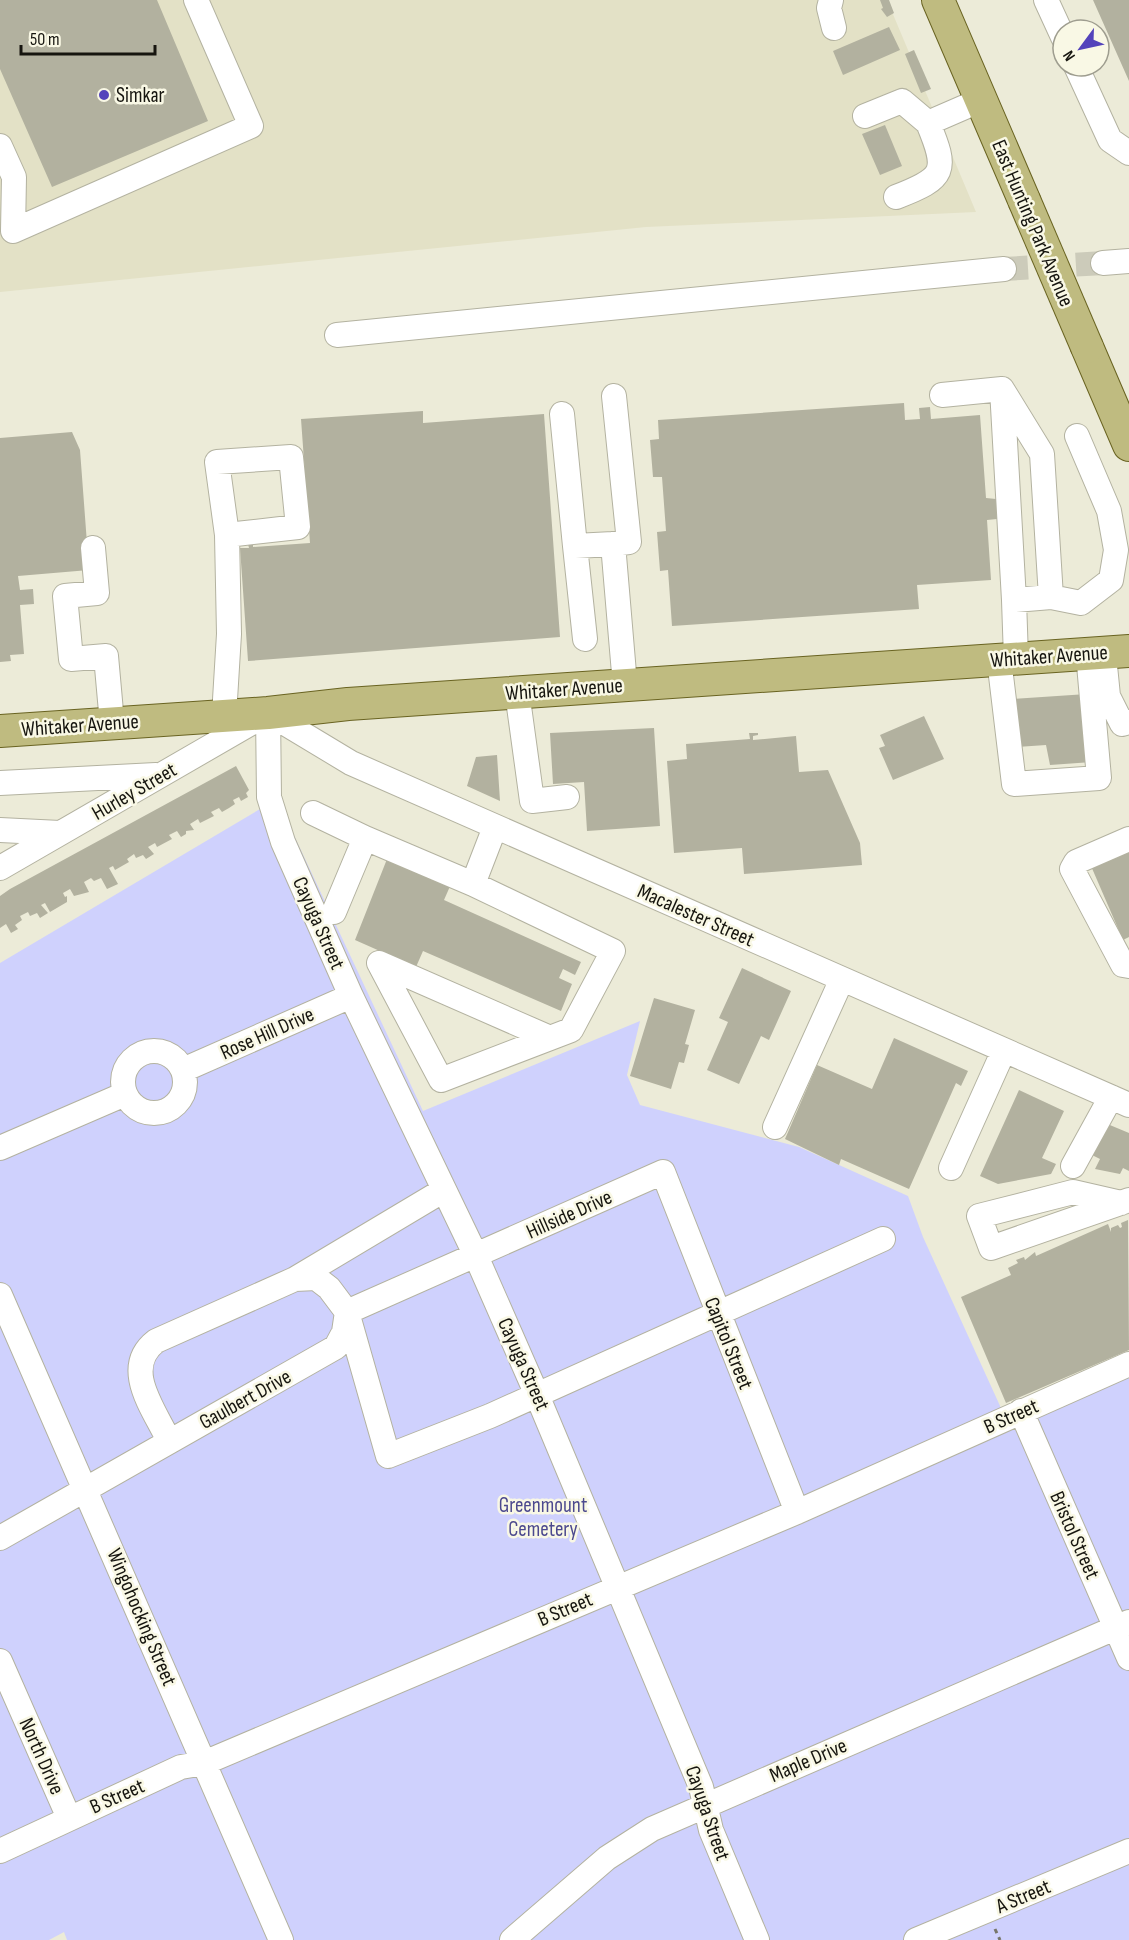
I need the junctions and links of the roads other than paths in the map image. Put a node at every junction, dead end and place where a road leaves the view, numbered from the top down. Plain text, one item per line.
1 (196, 0) edge
2 (831, 0) edge
3 (938, 0) edge
4 (1046, 0) edge
5 (1054, 18) edge
6 (834, 28) dead end
7 (1082, 78) edge
8 (981, 100) junction
9 (865, 116) dead end
10 (928, 123) junction
11 (0, 146) edge
12 (1129, 153) edge
13 (7, 180) edge
14 (896, 197) dead end
15 (6, 234) edge
16 (1129, 261) edge
17 (1103, 264) tunnel mouth
18 (1004, 269) tunnel mouth
19 (337, 335) dead end
20 (1002, 389) junction
21 (942, 395) dead end
22 (614, 396) dead end
23 (562, 414) dead end
24 (1077, 436) dead end
25 (1129, 445) edge
26 (227, 536) dead end
27 (613, 544) junction
28 (575, 546) junction
29 (93, 548) dead end
30 (1051, 597) junction
31 (1014, 600) junction
32 (585, 639) dead end
33 (1115, 649) edge
34 (1008, 658) junction
35 (625, 685) junction
36 (517, 692) junction
37 (268, 713) junction
38 (224, 716) junction
39 (1129, 722) edge
40 (112, 723) junction
41 (0, 731) edge
42 (161, 775) junction
43 (0, 783) edge
44 (567, 797) dead end
45 (313, 813) dead end
46 (495, 827) junction
47 (0, 831) edge
48 (60, 833) junction
49 (365, 838) junction
50 (1129, 839) edge
51 (0, 868) edge
52 (473, 884) junction
53 (334, 912) dead end
54 (1129, 966) edge
55 (842, 979) junction
56 (351, 996) junction
57 (550, 1038) junction
58 (1004, 1050) junction
59 (183, 1070) junction
60 (125, 1094) junction
61 (1120, 1101) edge
62 (775, 1127) dead end
63 (0, 1148) edge
64 (1073, 1166) dead end
65 (951, 1168) dead end
66 (663, 1172) joint
67 (444, 1190) junction
68 (1125, 1201) edge
69 (883, 1239) dead end
70 (336, 1254) junction
71 (476, 1256) junction
72 (295, 1279) junction
73 (329, 1288) junction
74 (0, 1295) edge
75 (347, 1312) junction
76 (717, 1315) junction
77 (1129, 1364) edge
78 (537, 1395) junction
79 (1021, 1412) junction
80 (169, 1441) junction
81 (87, 1490) junction
82 (797, 1512) junction
83 (0, 1538) edge
84 (618, 1587) junction
85 (1122, 1625) edge
86 (1129, 1658) edge
87 (0, 1661) edge
88 (204, 1763) junction
89 (705, 1805) junction
90 (69, 1818) junction
91 (0, 1851) edge
92 (1129, 1851) edge
93 (281, 1940) edge
94 (512, 1940) edge
95 (757, 1940) edge
96 (916, 1940) edge

1 - 15 street
2 - 6 street
3 - 8 main road, East Hunting Park Avenue
4 - 5 street
7 - 12 street
8 - 10 street
8 - 25 main road, East Hunting Park Avenue, bridge
9 - 10 street
10 - 14 street
11 - 13 street
13 - 15 street
16 - 17 street
18 - 19 street
20 - 21 street
20 - 30 street
20 - 31 street
22 - 27 street
23 - 28 street
24 - 30 street
26 - 38 street
27 - 28 street
27 - 35 street
28 - 32 street
29 - 40 street
30 - 31 street
31 - 34 street
33 - 34 main road, Whitaker Avenue
33 - 34 street
33 - 39 street
34 - 35 main road, Whitaker Avenue
35 - 36 main road, Whitaker Avenue
36 - 37 main road, Whitaker Avenue
36 - 44 street
37 - 38 main road, Whitaker Avenue
37 - 42 street, Hurley Street
37 - 46 street, Macalester Street
37 - 56 street, Cayuga Street
38 - 40 main road, Whitaker Avenue
40 - 41 main road, Whitaker Avenue
42 - 43 street
42 - 48 street, Hurley Street
45 - 49 street
46 - 52 street
46 - 55 street, Macalester Street
47 - 48 street
48 - 51 street, Hurley Street
49 - 52 street
49 - 53 street
50 - 54 street
52 - 57 street
55 - 58 street, Macalester Street
55 - 62 street
56 - 59 street, Rose Hill Drive
56 - 67 street, Cayuga Street
57 - 57 street
58 - 61 street, Macalester Street
58 - 65 street
59 - 60 street
59 - 60 street
60 - 63 street
61 - 64 street
66 - 71 street, Hillside Drive
66 - 76 street, Capitol Street
67 - 70 street
67 - 71 street, Cayuga Street
68 - 68 street
69 - 76 street
70 - 72 street
70 - 73 street
71 - 75 street
71 - 78 street, Cayuga Street
72 - 73 street
72 - 80 street
73 - 75 street
74 - 81 street, Wingohocking Street
75 - 78 street
75 - 80 street, Gaulbert Drive
76 - 78 street
76 - 82 street, Capitol Street
77 - 79 street, B Street
78 - 84 street, Cayuga Street
79 - 82 street, B Street
79 - 85 street, Bristol Street
80 - 81 street, Gaulbert Drive
81 - 83 street, Gaulbert Drive
81 - 88 street, Wingohocking Street
82 - 84 street, B Street
84 - 88 street, B Street
84 - 89 street, Cayuga Street
85 - 86 street, Bristol Street
85 - 89 street, Maple Drive
87 - 90 street, North Drive
88 - 90 street, B Street
88 - 93 street, Wingohocking Street
89 - 94 street, Maple Drive
89 - 95 street, Cayuga Street
90 - 91 street, B Street
92 - 96 street, A Street

